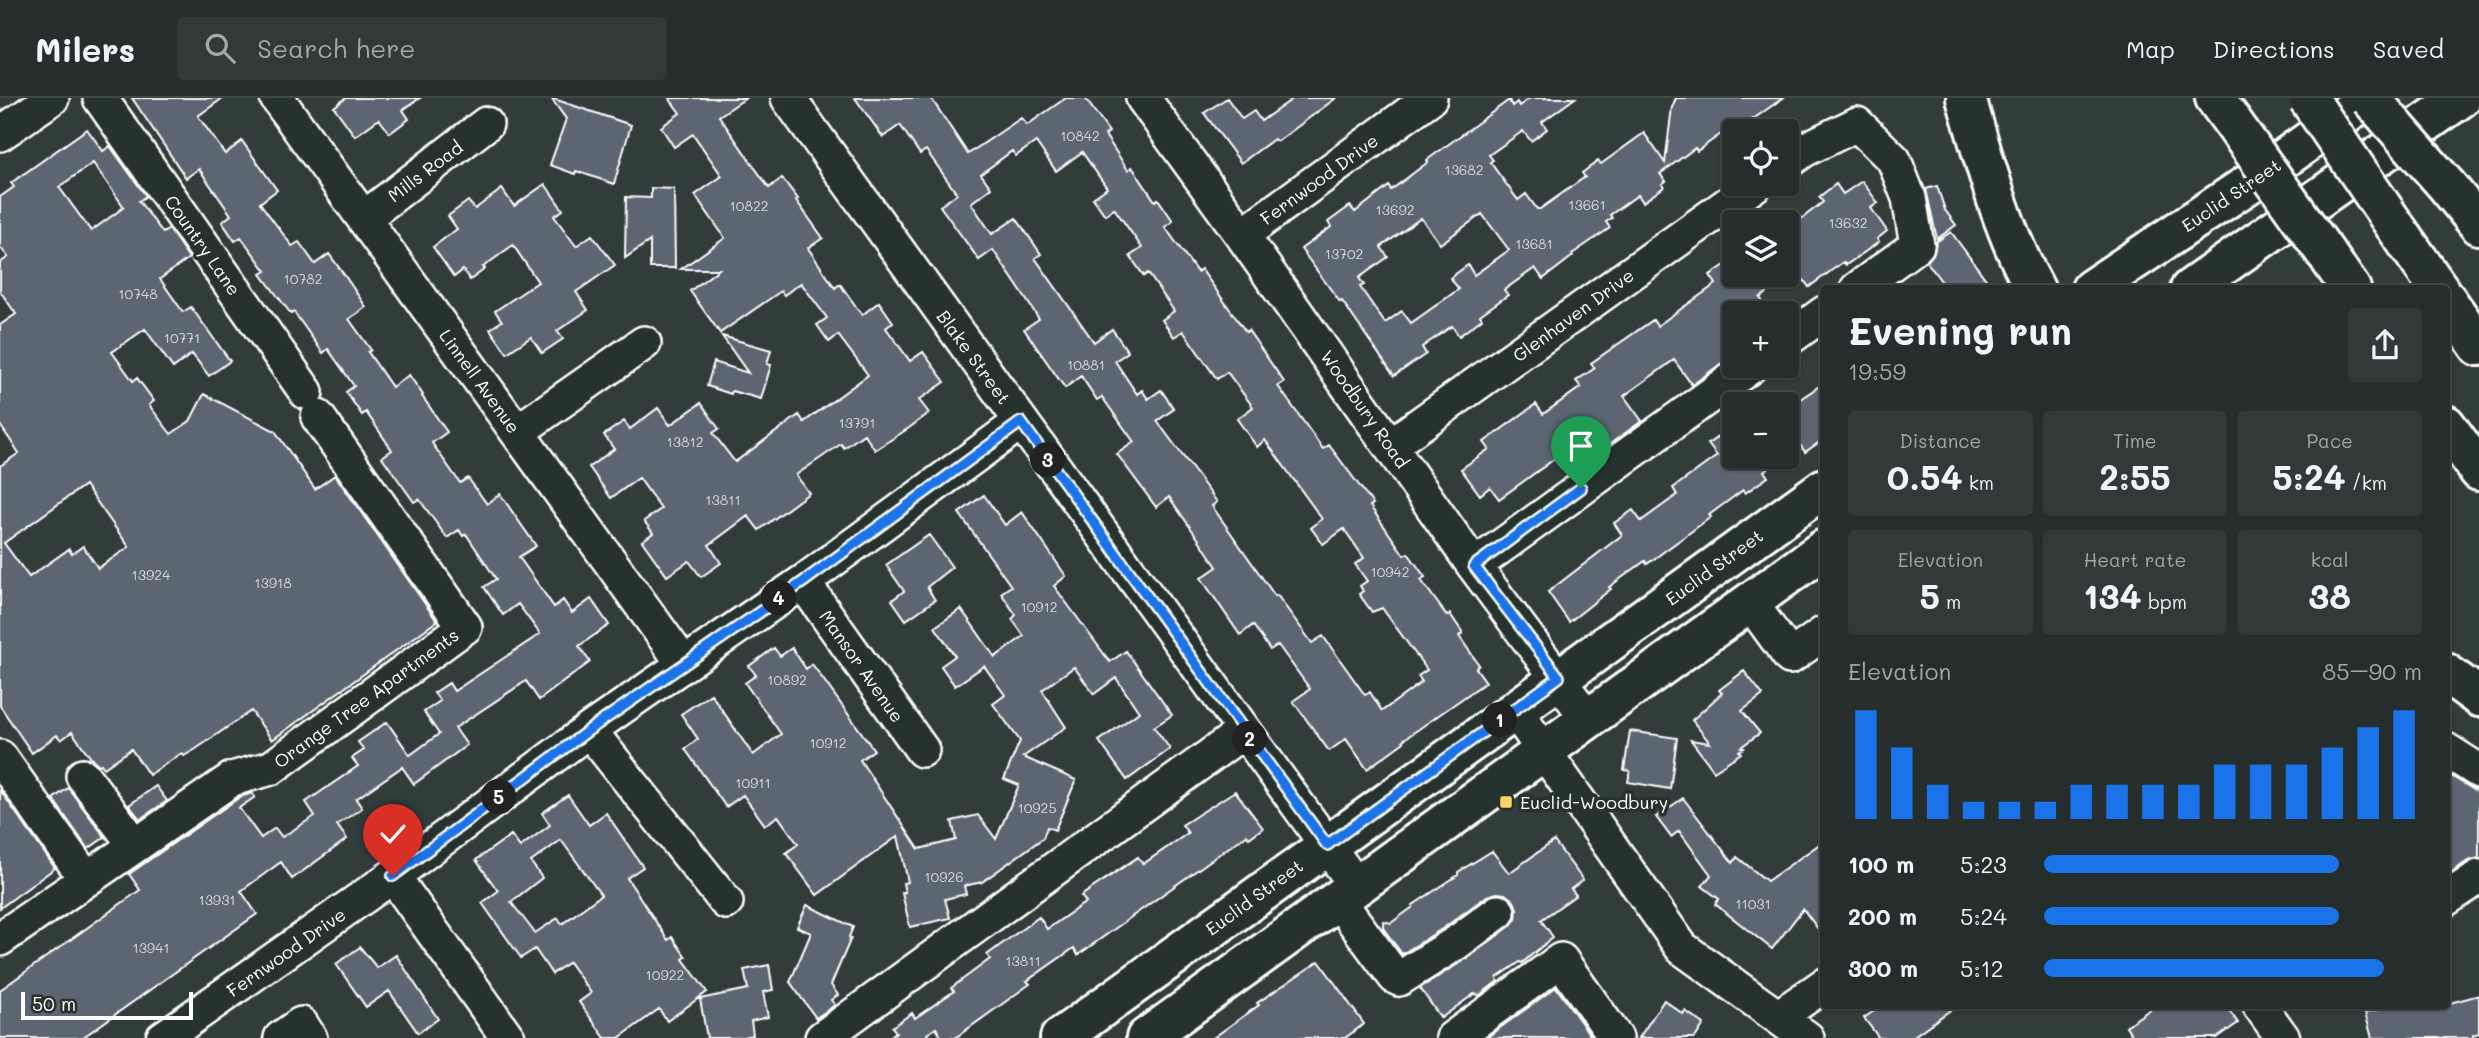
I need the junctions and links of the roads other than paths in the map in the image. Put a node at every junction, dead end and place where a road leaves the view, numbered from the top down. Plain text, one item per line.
1 (51, 98) edge
2 (100, 98) edge
3 (277, 98) edge
4 (788, 98) edge
5 (1143, 98) edge
6 (1430, 98) edge
7 (1966, 98) edge
8 (2308, 98) edge
9 (2369, 98) edge
10 (2461, 98) edge
11 (2472, 98) edge
12 (2479, 107) edge
13 (2223, 109) edge
14 (486, 124) dead end
15 (0, 134) edge
16 (1799, 154) edge
17 (1739, 196) edge
18 (363, 218) junction
19 (2479, 225) edge
20 (1242, 234) junction
21 (2344, 279) edge
22 (1862, 285) edge
23 (2033, 285) edge
24 (2097, 285) edge
25 (2196, 285) edge
26 (2437, 285) edge
27 (2450, 305) edge
28 (1820, 316) edge
29 (1799, 331) edge
30 (644, 344) dead end
31 (2479, 345) edge
32 (1734, 378) edge
33 (312, 404) joint
34 (1021, 422) junction
35 (2450, 431) edge
36 (517, 432) junction
37 (1391, 446) junction
38 (2479, 471) edge
39 (1816, 508) edge
40 (1820, 552) edge
41 (1474, 566) junction
42 (803, 582) junction
43 (1750, 602) junction
44 (1820, 635) edge
45 (683, 663) junction
46 (2450, 676) edge
47 (1559, 677) junction
48 (2479, 697) edge
49 (1514, 710) junction
50 (1588, 719) junction
51 (589, 730) junction
52 (1244, 731) junction
53 (922, 750) dead end
54 (1545, 751) junction
55 (2450, 753) edge
56 (0, 757) edge
57 (2479, 771) edge
58 (83, 776) dead end
59 (135, 845) junction
60 (1327, 845) junction
61 (393, 876) junction
62 (2479, 877) edge
63 (86, 879) junction
64 (1347, 894) junction
65 (2450, 896) edge
66 (726, 902) dead end
67 (1498, 912) dead end
68 (0, 939) edge
69 (1820, 988) edge
70 (2262, 1009) edge
71 (1778, 1017) junction
72 (1072, 1034) edge
73 (163, 1038) edge
74 (281, 1038) edge
75 (310, 1038) edge
76 (508, 1038) edge
77 (822, 1038) edge
78 (1146, 1038) edge
79 (1453, 1038) edge
80 (1616, 1038) edge
81 (1807, 1038) edge
82 (2283, 1038) edge

1 - 15 street
2 - 33 street, Country Lane
3 - 18 street, Linnell Avenue
4 - 34 street, Blake Street
5 - 20 street, Woodbury Road
6 - 20 street, Fernwood Drive
7 - 23 main road
8 - 26 main road, bridge
9 - 19 main road, bridge
9 - 24 main road, Euclid Street
10 - 25 main road
11 - 12 street
13 - 21 main road, bridge
14 - 18 street, Mills Road
16 - 22 street
17 - 37 street, Glenhaven Drive
18 - 36 street, Linnell Avenue
20 - 37 street, Woodbury Road
27 - 31 main road
28 - 29 street
30 - 36 street
32 - 41 street
33 - 59 street, Orange Tree Apartments
34 - 42 street, Fernwood Drive
34 - 52 street, Blake Street
35 - 38 main road
36 - 45 street, Linnell Avenue
37 - 41 street, Woodbury Road
39 - 47 main road, Euclid Street
40 - 43 main road
41 - 47 street, Woodbury Road
42 - 45 street, Fernwood Drive
42 - 53 street, Mansor Avenue
43 - 44 street
43 - 50 main road
45 - 51 street, Fernwood Drive
46 - 48 main road
47 - 49 main road, Euclid Street
47 - 50 street, Woodbury Road
49 - 54 street
49 - 60 main road, Euclid Street
50 - 54 main road
51 - 61 street, Fernwood Drive
51 - 66 street
52 - 60 street, Blake Street
52 - 77 street
54 - 64 main road
54 - 71 street
55 - 57 street
56 - 63 street
58 - 59 street
59 - 63 street, Orange Tree Apartments
60 - 64 street, Blake Street
60 - 72 main road, Euclid Street
61 - 73 street, Fernwood Drive
61 - 76 street
62 - 65 street
63 - 68 street, Orange Tree Apartments
64 - 67 street, Blake Street
64 - 78 main road
69 - 71 street
70 - 82 street
71 - 81 street
74 - 75 street
79 - 80 street

